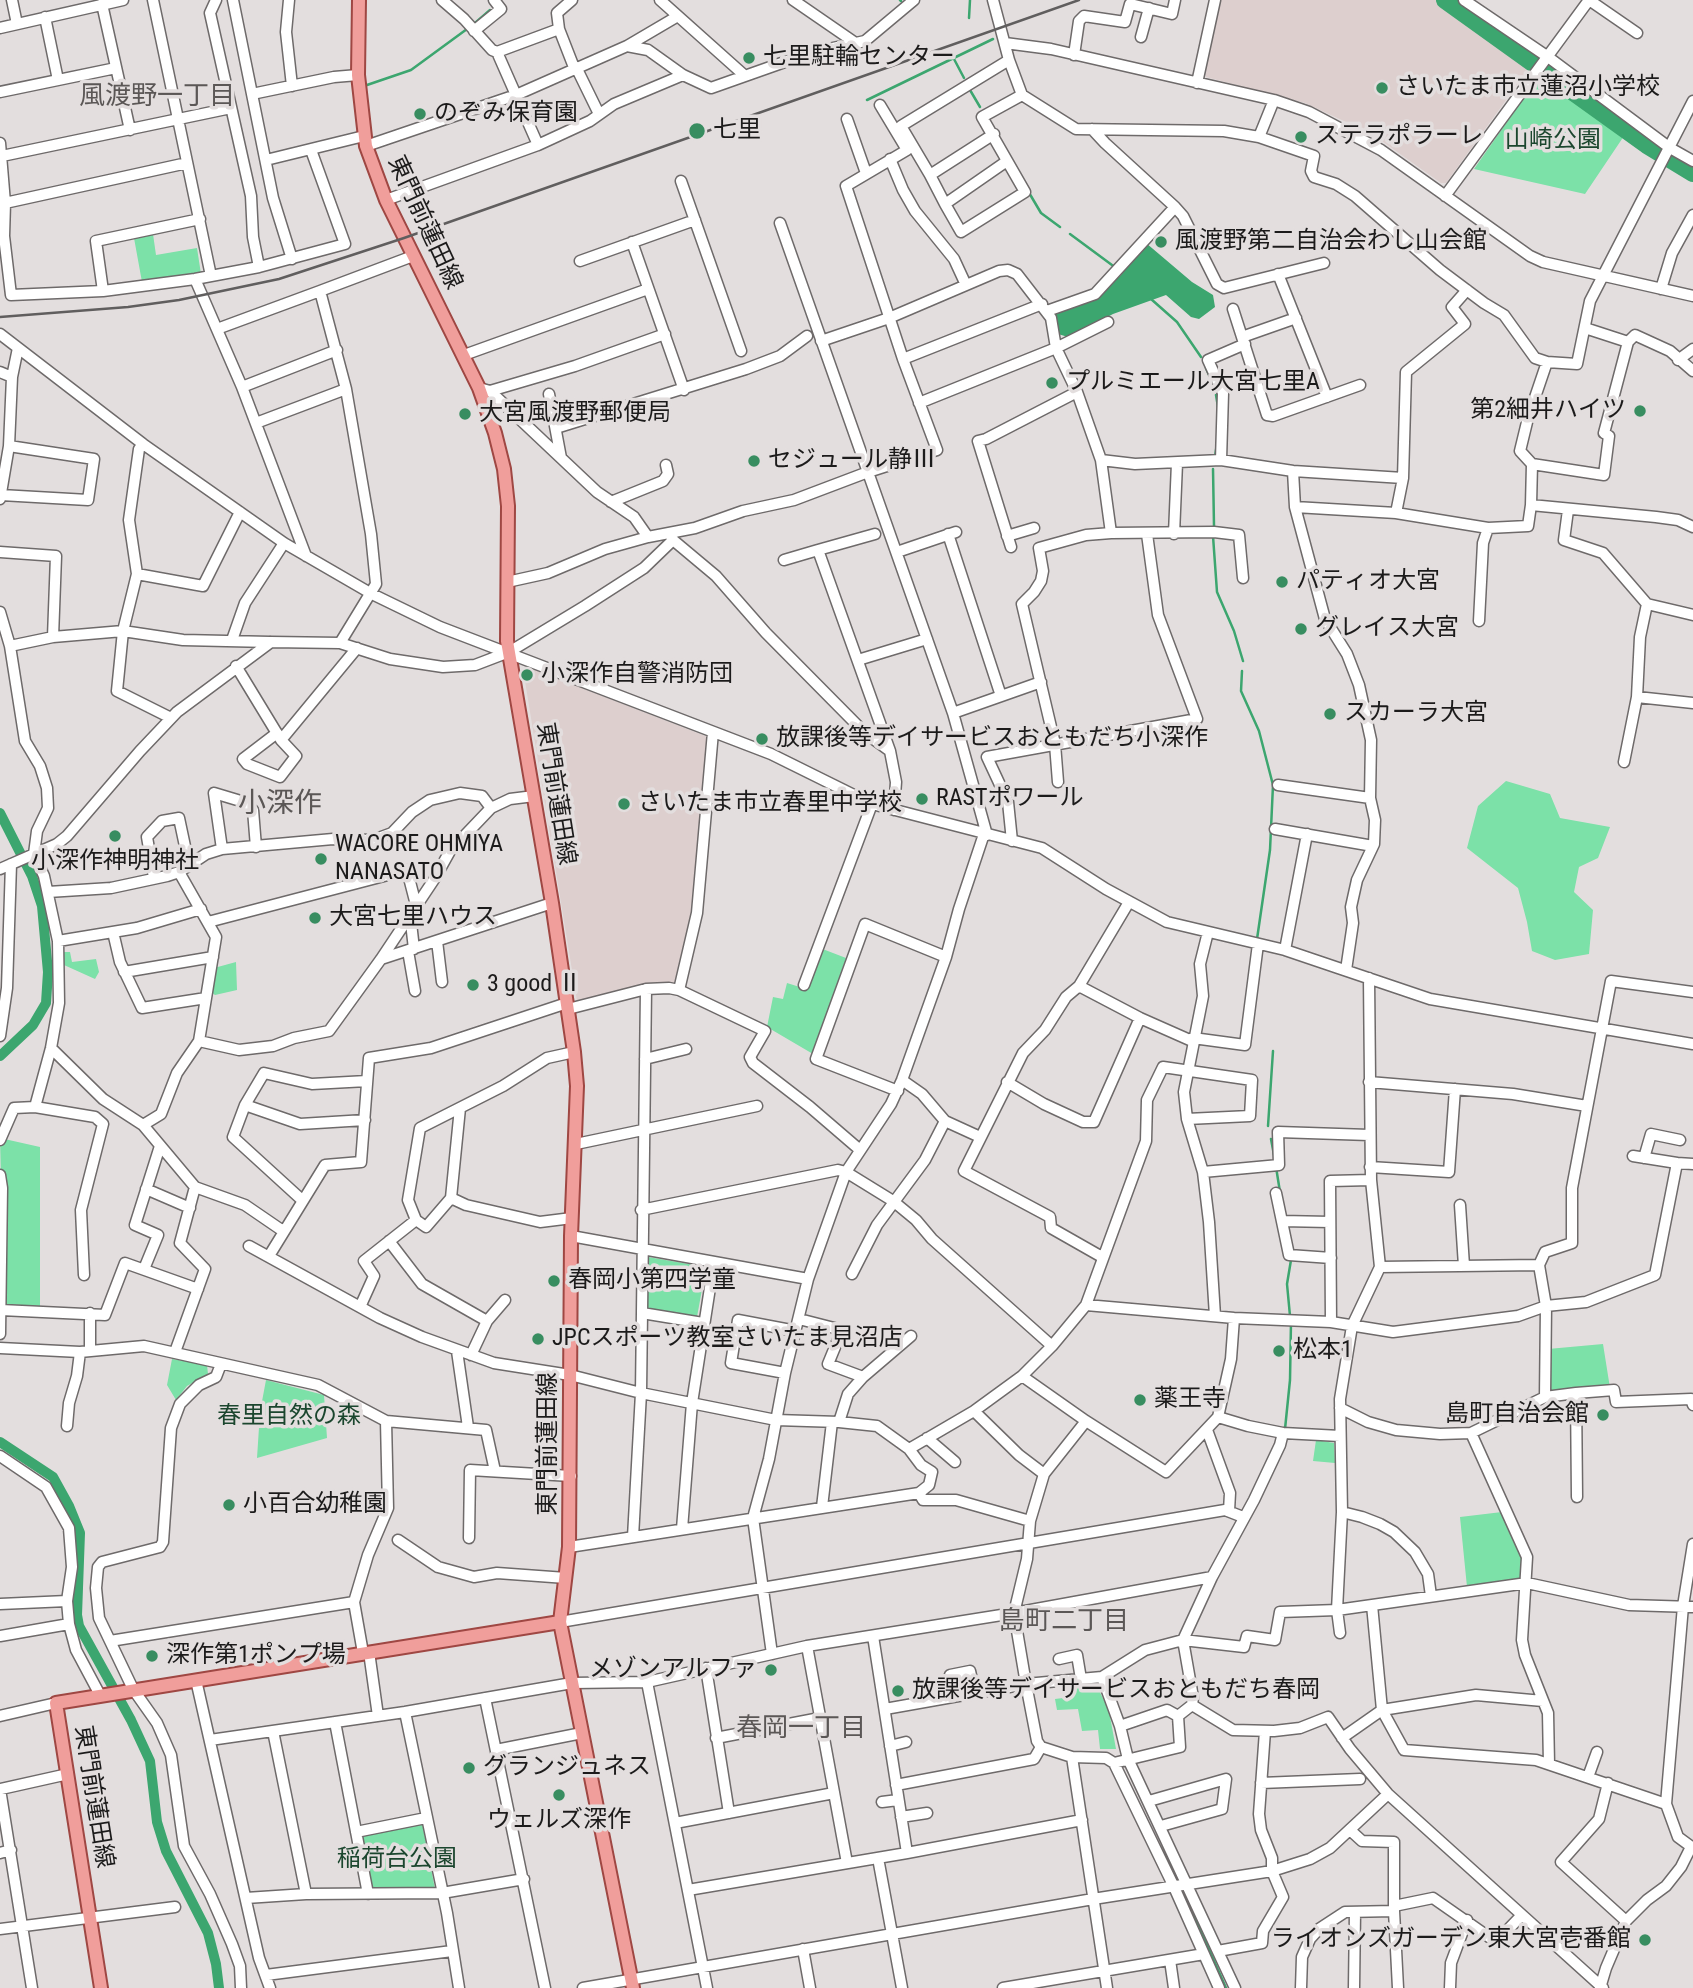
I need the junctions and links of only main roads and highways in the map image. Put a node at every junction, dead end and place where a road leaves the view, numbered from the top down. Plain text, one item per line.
1 (359, 0) edge
2 (560, 1622) junction
3 (633, 1984) edge
4 (101, 1988) edge

1 - 2 main road, 東門前蓮田線
2 - 3 main road, 東門前蓮田線
2 - 4 main road, 東門前蓮田線

